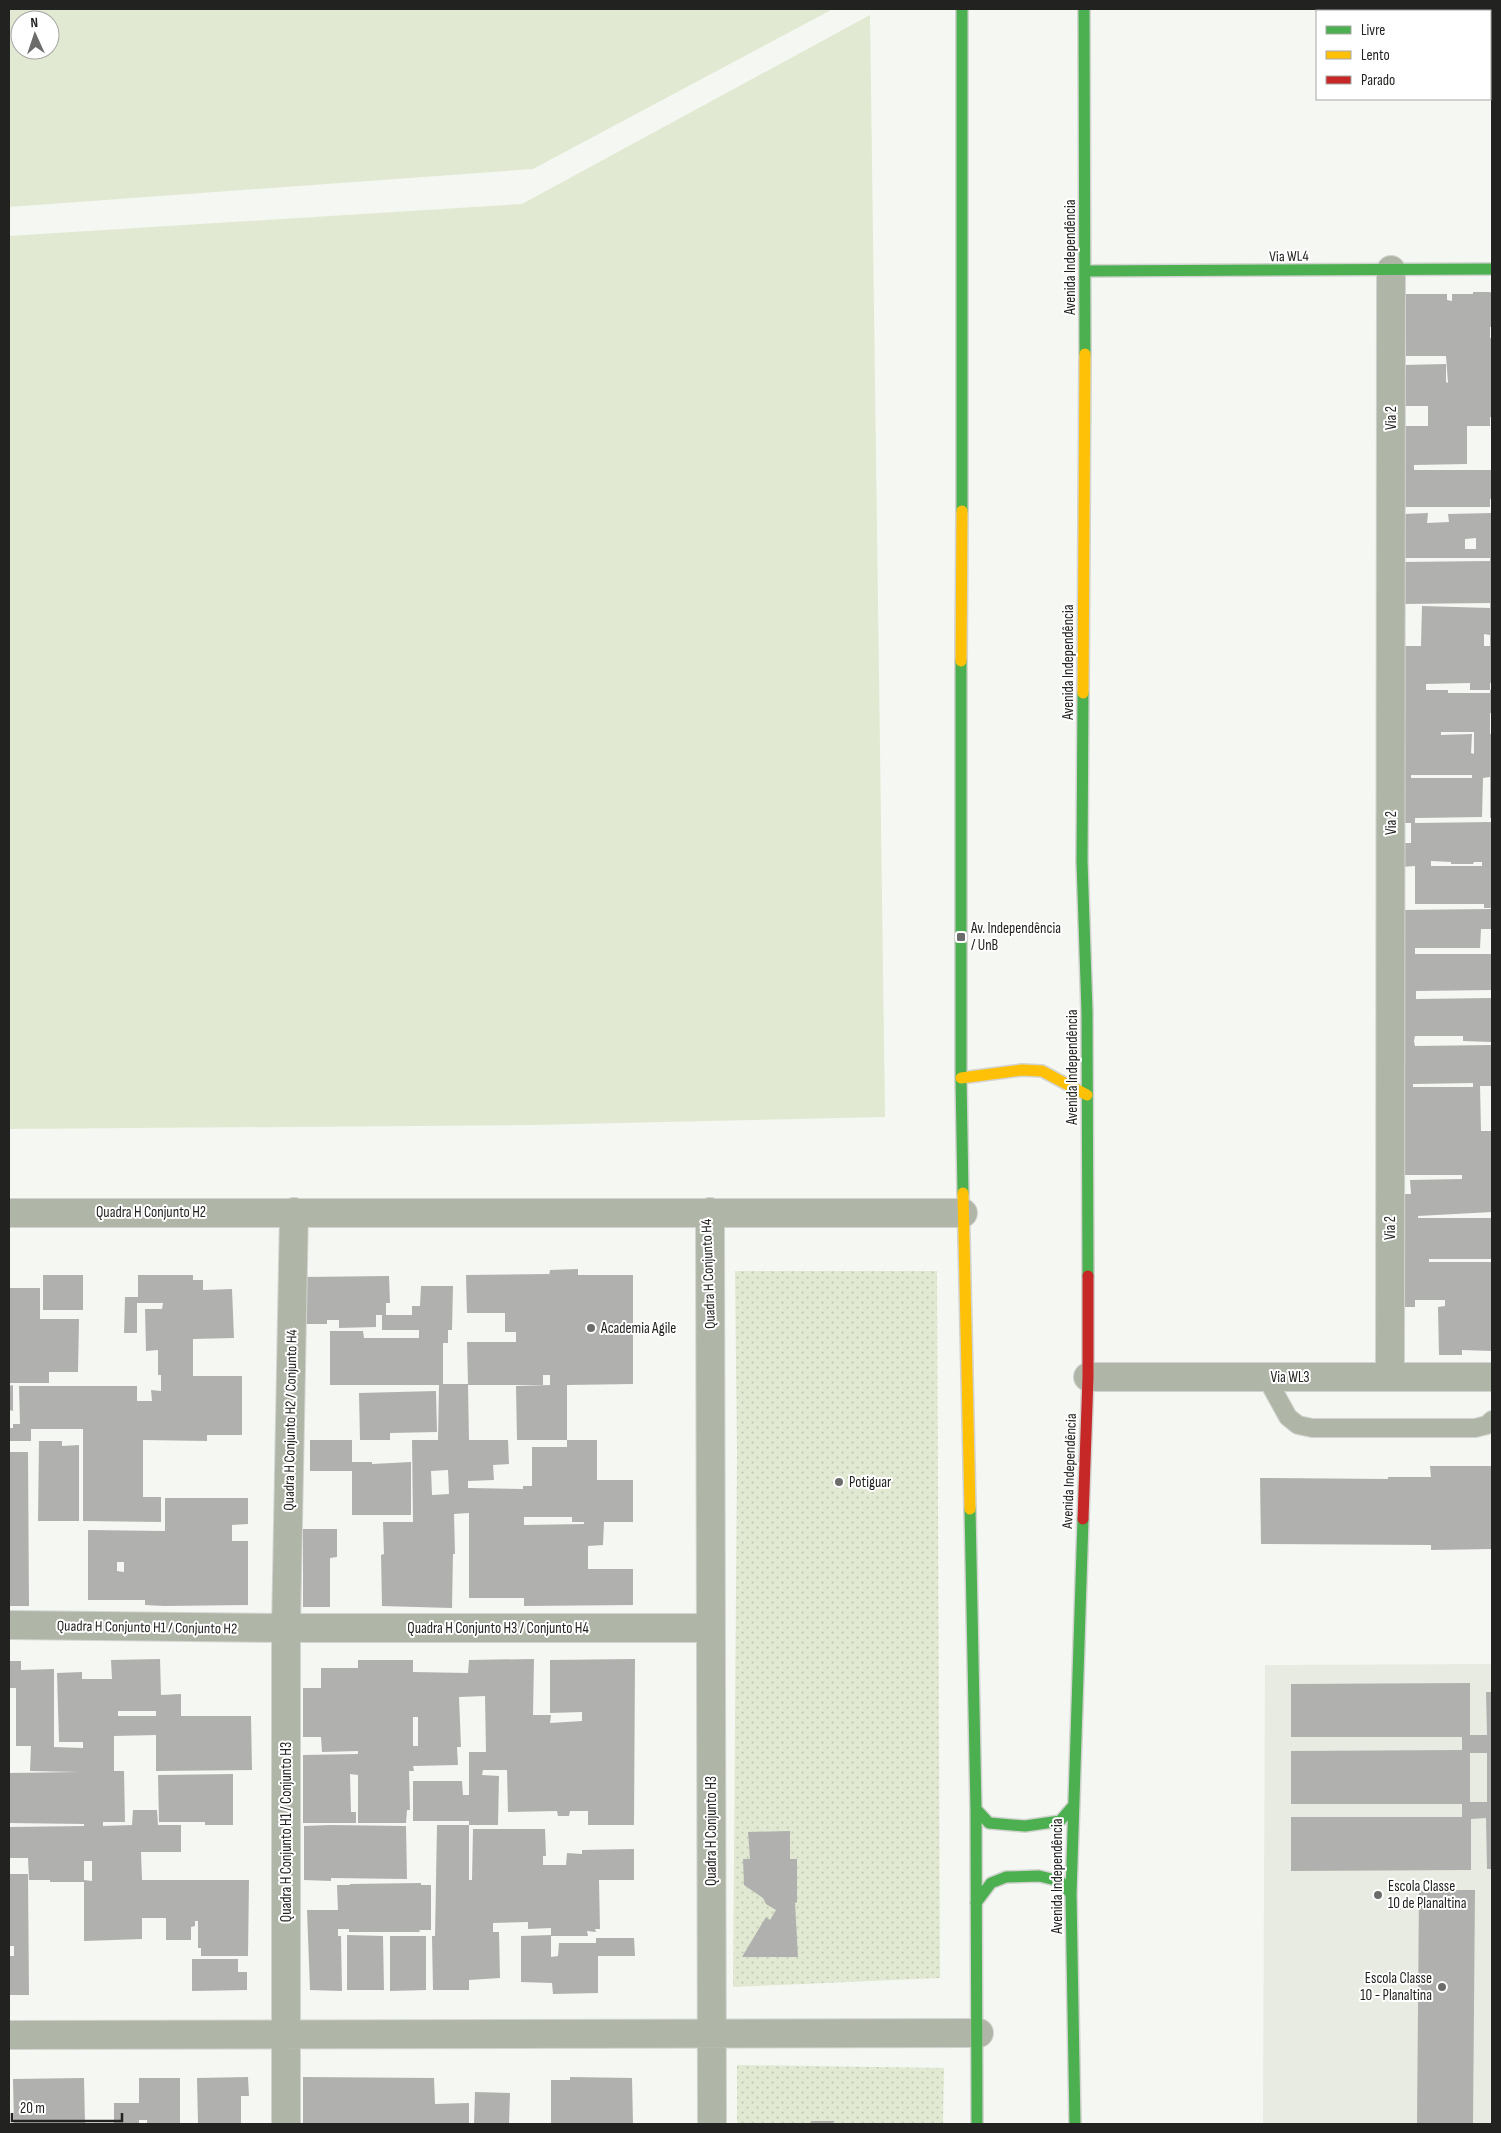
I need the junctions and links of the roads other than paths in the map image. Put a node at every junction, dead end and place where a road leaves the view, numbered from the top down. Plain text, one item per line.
1 (962, 9) edge
2 (1084, 9) edge
3 (1391, 270) junction
4 (1492, 270) edge
5 (1085, 271) junction
6 (961, 1078) junction
7 (1087, 1095) junction
8 (294, 1212) junction
9 (710, 1212) junction
10 (9, 1213) edge
11 (963, 1213) junction
12 (1492, 1376) edge
13 (1088, 1377) junction
14 (1266, 1377) junction
15 (1390, 1377) junction
16 (1492, 1420) edge
17 (9, 1625) edge
18 (286, 1628) junction
19 (711, 1628) junction
20 (1073, 1806) junction
21 (976, 1809) junction
22 (1071, 1894) junction
23 (976, 1902) junction
24 (979, 2033) junction
25 (286, 2035) junction
26 (712, 2035) junction
27 (9, 2036) edge
28 (286, 2124) edge
29 (712, 2124) edge
30 (977, 2124) edge
31 (1075, 2124) edge

1 - 6 main road
2 - 5 main road, Avenida Independência
3 - 4 main road, Via WL4
3 - 5 main road, Via WL4
3 - 15 street, Via 2
5 - 7 main road, Avenida Independência
6 - 7 main road
6 - 11 main road
7 - 13 main road, Avenida Independência
8 - 9 street, Quadra H Conjunto H4
8 - 10 street, Quadra H Conjunto H2
8 - 18 street, Quadra H Conjunto H2 / Conjunto H4
9 - 11 street
9 - 19 street, Quadra H Conjunto H4
11 - 21 main road
12 - 15 street, Via WL3
13 - 14 street, Via WL3
13 - 20 main road, Avenida Independência
14 - 15 street, Via WL3
14 - 16 lane
17 - 18 street, Quadra H Conjunto H1 / Conjunto H2
18 - 19 street, Quadra H Conjunto H3 / Conjunto H4
18 - 25 street, Quadra H Conjunto H1 / Conjunto H3
19 - 26 street, Quadra H Conjunto H3
20 - 21 main road
20 - 22 main road, Avenida Independência
21 - 23 main road
22 - 23 main road
22 - 31 main road, Avenida Independência
23 - 24 main road
24 - 26 street
24 - 30 main road
25 - 26 street
25 - 27 street
25 - 28 street, Quadra H Conjunto H1 / Conjunto H3
26 - 29 street, Quadra H Conjunto H3

